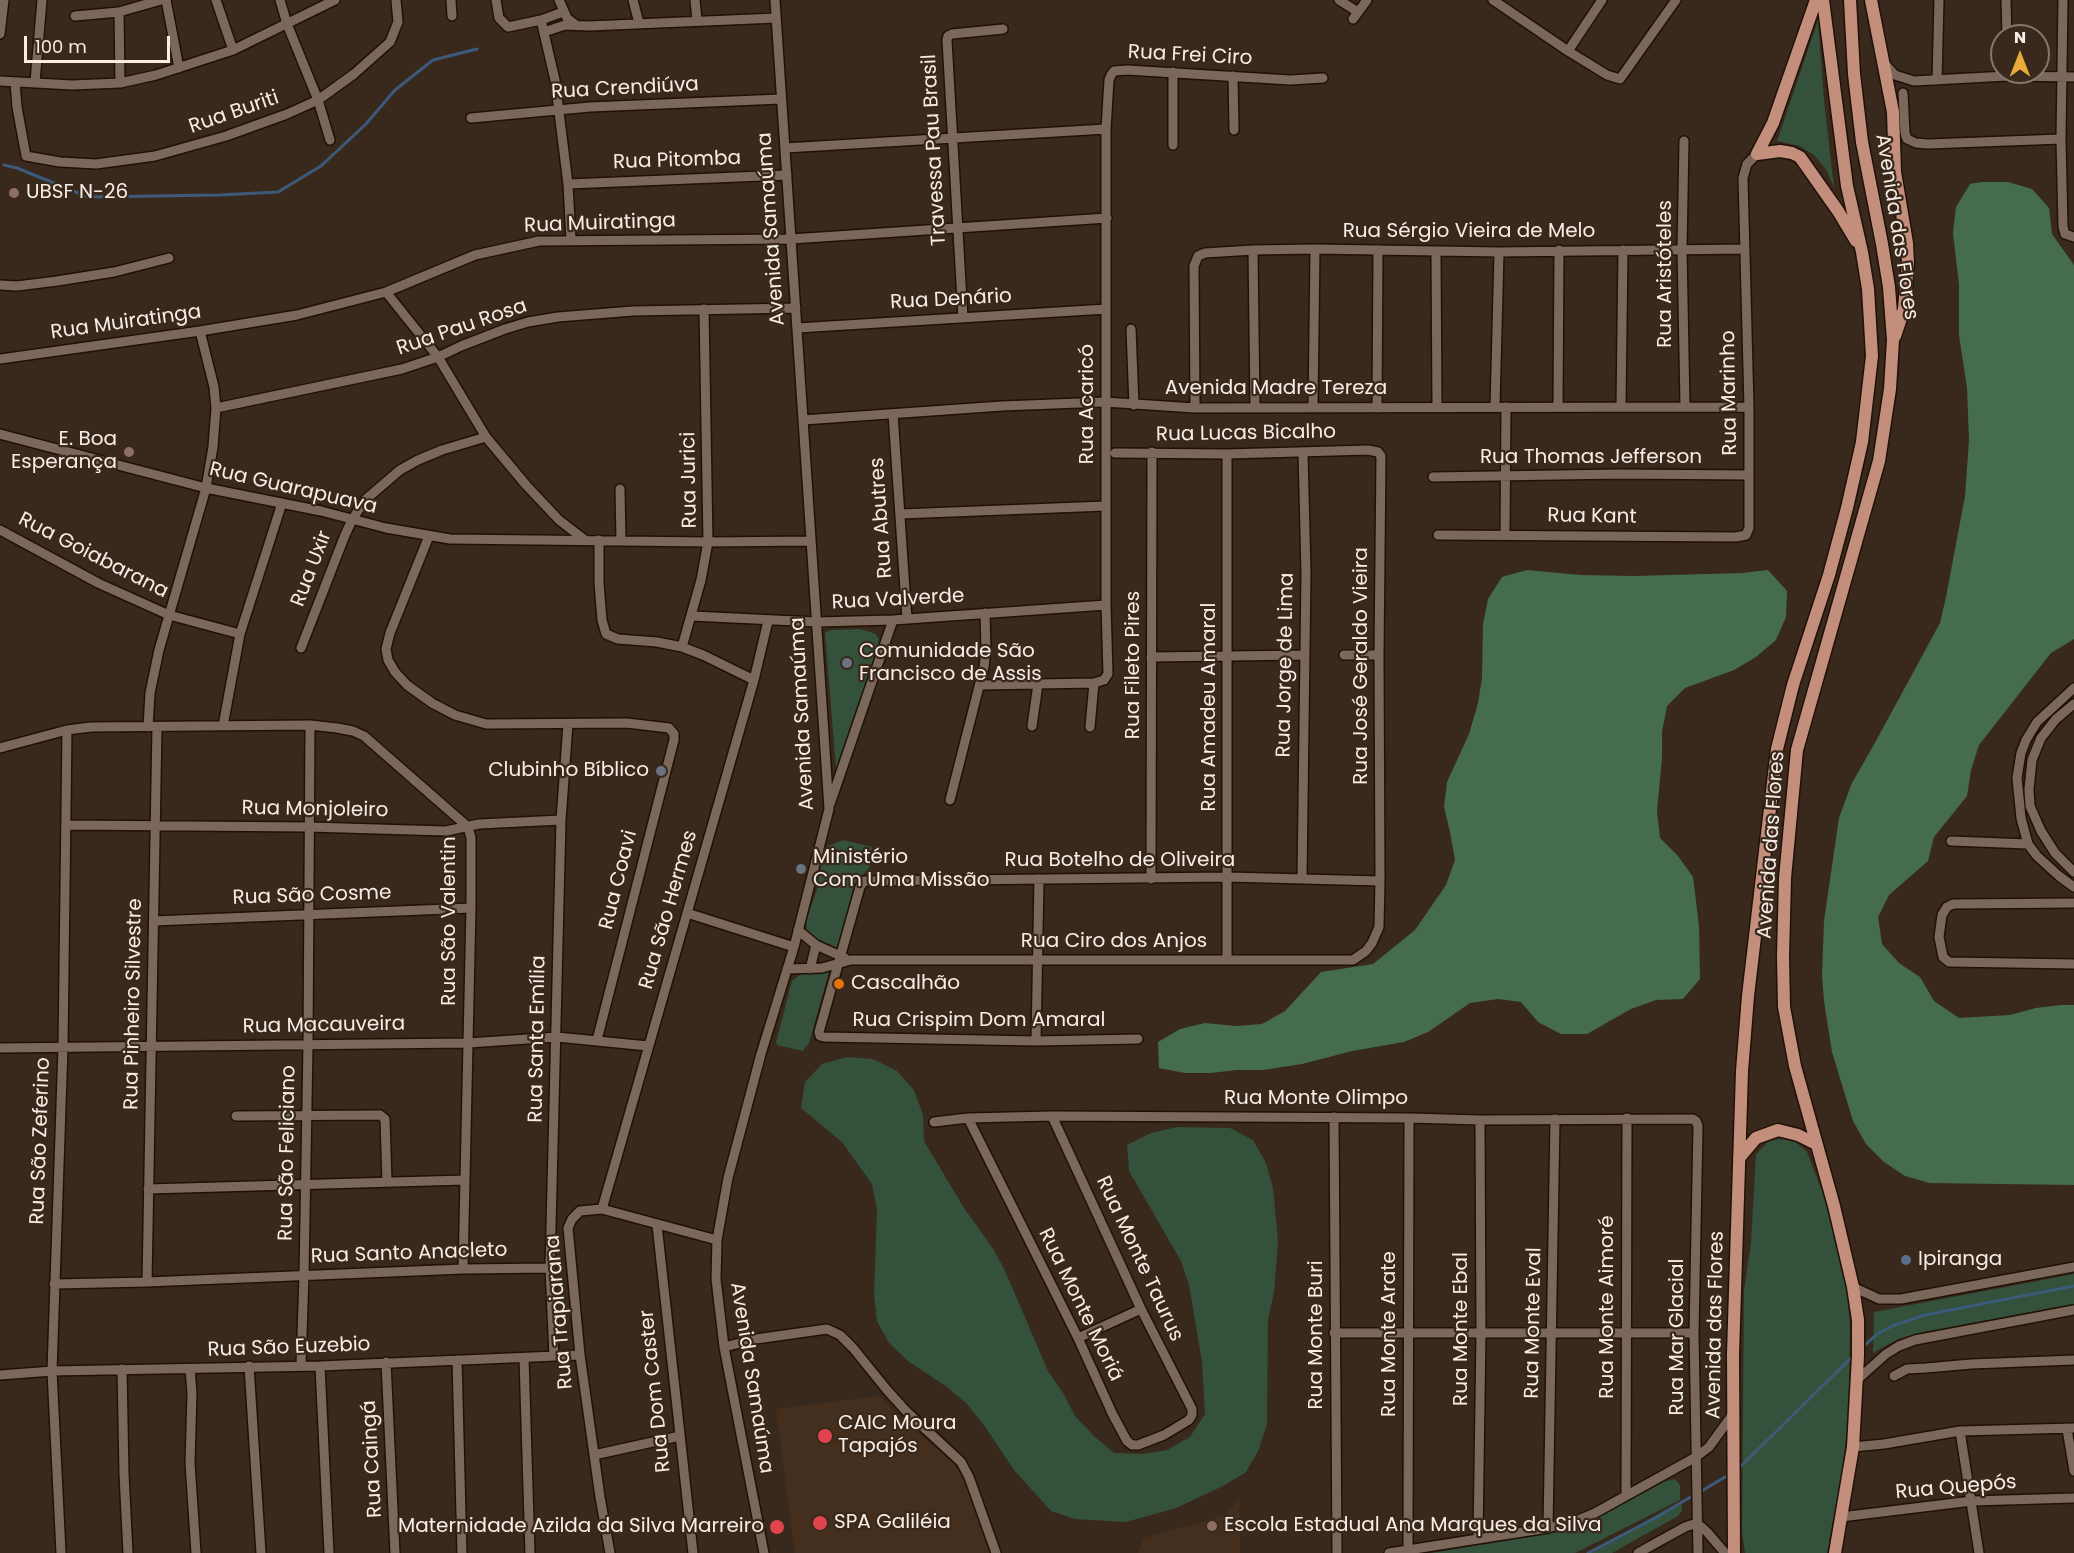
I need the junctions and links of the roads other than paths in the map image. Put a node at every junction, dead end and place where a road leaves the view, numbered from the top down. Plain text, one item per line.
1 (4, 0) edge
2 (42, 0) edge
3 (164, 0) edge
4 (216, 0) edge
5 (280, 0) edge
6 (335, 0) edge
7 (396, 0) edge
8 (451, 0) edge
9 (496, 0) edge
10 (559, 0) edge
11 (633, 0) edge
12 (695, 0) edge
13 (775, 0) edge
14 (1339, 0) edge
15 (1367, 0) edge
16 (1493, 0) edge
17 (1601, 0) edge
18 (1676, 0) edge
19 (1816, 0) edge
20 (1823, 0) edge
21 (1850, 0) edge
22 (1872, 0) edge
23 (1939, 0) edge
24 (2006, 0) edge
25 (2063, 0) edge
26 (119, 12) junction
27 (563, 12) junction
28 (75, 16) dead end
29 (452, 16) dead end
30 (776, 18) junction
31 (542, 20) junction
32 (697, 20) junction
33 (639, 23) junction
34 (287, 24) junction
35 (2007, 24) edge
36 (576, 25) junction
37 (1003, 29) dead end
38 (544, 32) junction
39 (0, 34) edge
40 (233, 50) junction
41 (1568, 51) junction
42 (1885, 64) junction
43 (179, 68) junction
44 (1173, 72) junction
45 (1990, 75) edge
46 (1233, 76) junction
47 (2050, 76) edge
48 (2063, 77) junction
49 (2074, 77) edge
50 (1323, 78) dead end
51 (1937, 80) junction
52 (0, 81) edge
53 (1914, 81) junction
54 (15, 82) junction
55 (35, 82) junction
56 (120, 82) junction
57 (1903, 93) junction
58 (781, 99) junction
59 (318, 100) junction
60 (559, 110) junction
61 (1893, 112) junction
62 (471, 118) dead end
63 (1106, 129) junction
64 (1234, 130) dead end
65 (953, 139) junction
66 (2061, 139) junction
67 (330, 140) dead end
68 (1684, 141) dead end
69 (1173, 145) dead end
70 (785, 148) junction
71 (1757, 154) junction
72 (787, 175) junction
73 (568, 184) junction
74 (1107, 218) junction
75 (958, 228) junction
76 (2070, 236) edge
77 (792, 239) junction
78 (571, 240) junction
79 (1315, 249) junction
80 (1682, 249) junction
81 (1745, 249) junction
82 (1253, 250) junction
83 (1378, 250) junction
84 (1558, 250) junction
85 (1623, 250) junction
86 (1436, 252) junction
87 (1499, 252) junction
88 (1862, 252) junction
89 (169, 258) dead end
90 (0, 285) edge
91 (386, 292) junction
92 (796, 308) junction
93 (704, 309) junction
94 (1106, 309) junction
95 (963, 318) junction
96 (797, 328) junction
97 (1131, 329) dead end
98 (200, 331) junction
99 (1893, 339) junction
100 (438, 357) junction
101 (0, 359) edge
102 (1105, 402) junction
103 (1134, 405) junction
104 (1621, 406) junction
105 (1685, 406) junction
106 (1255, 407) junction
107 (1313, 407) junction
108 (1437, 407) junction
109 (1495, 407) junction
110 (1506, 407) junction
111 (1558, 407) junction
112 (1749, 407) junction
113 (216, 408) junction
114 (1195, 408) junction
115 (1377, 408) junction
116 (893, 414) junction
117 (803, 420) junction
118 (0, 434) edge
119 (486, 437) junction
120 (1152, 452) junction
121 (1303, 452) junction
122 (1378, 452) joint
123 (1115, 453) dead end
124 (1227, 454) junction
125 (1749, 475) junction
126 (1507, 476) junction
127 (1433, 477) dead end
128 (206, 488) junction
129 (620, 489) dead end
130 (282, 503) junction
131 (1106, 506) junction
132 (900, 514) junction
133 (352, 520) junction
134 (0, 530) edge
135 (1505, 534) junction
136 (1438, 535) dead end
137 (1746, 535) joint
138 (429, 536) junction
139 (585, 540) junction
140 (599, 540) junction
141 (621, 541) junction
142 (811, 541) junction
143 (708, 542) junction
144 (1106, 606) junction
145 (985, 613) junction
146 (169, 615) junction
147 (692, 616) junction
148 (906, 619) junction
149 (893, 620) junction
150 (768, 621) junction
151 (817, 622) junction
152 (240, 634) junction
153 (682, 646) junction
154 (301, 648) dead end
155 (1344, 655) dead end
156 (1379, 655) junction
157 (1227, 656) junction
158 (1305, 656) junction
159 (1151, 657) junction
160 (754, 680) junction
161 (1094, 682) junction
162 (1038, 684) junction
163 (981, 685) junction
164 (2074, 688) edge
165 (2074, 704) edge
166 (568, 724) junction
167 (310, 725) junction
168 (223, 726) junction
169 (1032, 726) dead end
170 (152, 727) junction
171 (1090, 727) dead end
172 (67, 730) junction
173 (0, 748) edge
174 (950, 800) dead end
175 (829, 809) junction
176 (561, 820) junction
177 (67, 825) junction
178 (155, 826) junction
179 (309, 827) junction
180 (468, 827) junction
181 (1951, 841) dead end
182 (2028, 844) junction
183 (2074, 872) edge
184 (1228, 877) junction
185 (1039, 879) junction
186 (1151, 879) junction
187 (1302, 879) junction
188 (1380, 881) junction
189 (2074, 887) edge
190 (2074, 903) edge
191 (471, 908) junction
192 (687, 913) junction
193 (309, 914) junction
194 (154, 921) junction
195 (798, 930) junction
196 (816, 945) junction
197 (794, 947) junction
198 (839, 960) junction
199 (1037, 960) junction
200 (1227, 960) junction
201 (2074, 964) edge
202 (787, 969) junction
203 (810, 969) junction
204 (557, 1037) junction
205 (1138, 1039) dead end
206 (597, 1040) junction
207 (1036, 1041) junction
208 (468, 1043) junction
209 (308, 1044) junction
210 (151, 1046) junction
211 (648, 1046) junction
212 (63, 1047) junction
213 (0, 1048) edge
214 (306, 1115) junction
215 (236, 1116) dead end
216 (1052, 1116) junction
217 (1334, 1117) junction
218 (968, 1118) junction
219 (1409, 1118) junction
220 (1627, 1118) junction
221 (1555, 1119) junction
222 (1480, 1120) junction
223 (1696, 1121) joint
224 (934, 1122) dead end
225 (1816, 1144) junction
226 (1739, 1158) junction
227 (465, 1180) junction
228 (387, 1182) junction
229 (305, 1184) junction
230 (148, 1189) junction
231 (602, 1209) junction
232 (657, 1225) junction
233 (717, 1240) junction
234 (2074, 1267) edge
235 (550, 1268) junction
236 (463, 1269) junction
237 (304, 1275) junction
238 (147, 1282) junction
239 (54, 1284) junction
240 (1854, 1287) junction
241 (1141, 1309) junction
242 (2074, 1310) edge
243 (1481, 1332) junction
244 (1335, 1333) junction
245 (1408, 1333) junction
246 (1553, 1333) junction
247 (1627, 1333) junction
248 (1694, 1333) junction
249 (1078, 1338) junction
250 (724, 1347) junction
251 (580, 1355) junction
252 (554, 1356) junction
253 (524, 1358) junction
254 (457, 1360) junction
255 (2074, 1360) edge
256 (386, 1362) junction
257 (300, 1365) junction
258 (249, 1366) junction
259 (320, 1366) junction
260 (122, 1369) junction
261 (190, 1369) junction
262 (52, 1371) junction
263 (0, 1375) edge
264 (1894, 1376) dead end
265 (1857, 1380) junction
266 (1733, 1414) junction
267 (1192, 1415) joint
268 (2070, 1428) edge
269 (1960, 1431) junction
270 (680, 1436) junction
271 (1853, 1446) junction
272 (594, 1455) junction
273 (1696, 1457) junction
274 (2074, 1471) edge
275 (1626, 1496) junction
276 (2074, 1498) edge
277 (1972, 1502) junction
278 (1841, 1517) junction
279 (1697, 1523) junction
280 (1548, 1528) junction
281 (1478, 1539) junction
282 (1408, 1550) junction
283 (61, 1553) edge
284 (128, 1553) edge
285 (196, 1553) edge
286 (261, 1553) edge
287 (329, 1553) edge
288 (395, 1553) edge
289 (462, 1553) edge
290 (530, 1553) edge
291 (610, 1553) edge
292 (693, 1553) edge
293 (764, 1553) edge
294 (996, 1553) edge
295 (1337, 1553) edge
296 (1389, 1553) edge
297 (1638, 1553) edge
298 (1698, 1553) edge
299 (1725, 1553) edge
300 (1734, 1553) edge
301 (1835, 1553) edge
302 (1979, 1553) edge

1 - 39 street
2 - 55 street
3 - 26 street
3 - 43 street
4 - 40 street
5 - 34 street
6 - 34 street
7 - 59 street, Rua Buriti
8 - 29 street
9 - 31 street
10 - 27 street
11 - 33 street
12 - 32 street
13 - 30 street, Avenida Samaúma
14 - 15 street
16 - 41 street
17 - 41 street
18 - 41 street
19 - 71 main road
20 - 88 main road, Avenida das Flores
21 - 99 main road, Avenida das Flores
22 - 42 main road
23 - 51 street
24 - 35 street
25 - 48 street
26 - 28 street
26 - 56 street
27 - 31 street
27 - 36 street
30 - 32 street
30 - 58 street, Avenida Samaúma
31 - 38 street
32 - 33 street
33 - 36 street
34 - 40 street
34 - 59 street
36 - 38 street
37 - 65 street, Travessa Pau Brasil
38 - 60 street
40 - 43 street
42 - 53 street
42 - 61 main road
43 - 56 street
44 - 46 street, Rua Frei Ciro
44 - 63 street, Rua Frei Ciro
44 - 69 street
45 - 51 street
46 - 50 street, Rua Frei Ciro
46 - 64 street
47 - 48 street
48 - 49 street
48 - 66 street
51 - 53 street
52 - 54 street
53 - 57 street
54 - 55 street
54 - 59 street, Rua Buriti
55 - 56 street
57 - 61 street
57 - 66 street
58 - 60 street, Rua Crendiúva
58 - 70 street, Avenida Samaúma
59 - 67 street
60 - 62 street, Rua Crendiúva
60 - 73 street
61 - 99 main road
63 - 65 street
63 - 74 street, Rua Acaricó
65 - 70 street
65 - 75 street, Travessa Pau Brasil
66 - 76 street
68 - 80 street, Rua Aristóteles
70 - 72 street, Avenida Samaúma
71 - 81 street, Rua Marinho
71 - 88 main road
72 - 73 street, Rua Pitomba
72 - 77 street, Avenida Samaúma
73 - 78 street
74 - 75 street, Rua Muiratinga
74 - 94 street, Rua Acaricó
75 - 77 street, Rua Muiratinga
75 - 95 street, Travessa Pau Brasil
77 - 78 street, Rua Muiratinga
77 - 92 street, Avenida Samaúma
78 - 91 street, Rua Muiratinga
79 - 82 street, Rua Sérgio Vieira de Melo
79 - 83 street, Rua Sérgio Vieira de Melo
79 - 107 street
80 - 81 street, Rua Sérgio Vieira de Melo
80 - 85 street, Rua Sérgio Vieira de Melo
80 - 105 street, Rua Aristóteles
81 - 112 street, Rua Marinho
82 - 106 street
82 - 114 street, Rua Sérgio Vieira de Melo
83 - 86 street, Rua Sérgio Vieira de Melo
83 - 115 street
84 - 85 street, Rua Sérgio Vieira de Melo
84 - 87 street, Rua Sérgio Vieira de Melo
84 - 111 street
85 - 104 street
86 - 87 street, Rua Sérgio Vieira de Melo
86 - 108 street
87 - 109 street
88 - 226 main road, Avenida das Flores
89 - 90 street
91 - 98 street, Rua Muiratinga
91 - 100 street
92 - 93 street, Rua Pau Rosa
92 - 96 street, Avenida Samaúma
93 - 100 street, Rua Pau Rosa
93 - 143 street, Rua Jurici
94 - 95 street, Rua Denário
94 - 102 street, Rua Acaricó
95 - 96 street, Rua Denário
96 - 117 street, Avenida Samaúma
97 - 103 street
98 - 101 street, Rua Muiratinga
98 - 113 street, Rua Pinheiro Silvestre
99 - 225 main road, Avenida das Flores
100 - 113 street, Rua Pau Rosa
100 - 119 street
102 - 103 street, Avenida Madre Tereza
102 - 116 street, Avenida Madre Tereza
102 - 131 street, Rua Acaricó
103 - 114 street, Avenida Madre Tereza
104 - 105 street, Avenida Madre Tereza
104 - 111 street, Avenida Madre Tereza
105 - 112 street, Avenida Madre Tereza
106 - 107 street, Avenida Madre Tereza
106 - 114 street, Avenida Madre Tereza
107 - 115 street, Avenida Madre Tereza
108 - 109 street, Avenida Madre Tereza
108 - 115 street, Avenida Madre Tereza
109 - 110 street, Avenida Madre Tereza
110 - 111 street, Avenida Madre Tereza
110 - 126 street
112 - 125 street, Rua Marinho
113 - 128 street, Rua Pinheiro Silvestre
116 - 117 street, Avenida Madre Tereza
116 - 132 street, Rua Abutres
117 - 142 street, Avenida Samaúma
118 - 128 street, Rua Guarapuava
119 - 133 street, Rua Uxir
119 - 139 street
120 - 123 street, Rua Lucas Bicalho
120 - 124 street, Rua Lucas Bicalho
120 - 159 street, Rua Fileto Pires
121 - 122 street, Rua Lucas Bicalho
121 - 124 street, Rua Lucas Bicalho
121 - 158 street, Rua Jorge de Lima
122 - 156 street, Rua José Geraldo Vieira
124 - 157 street, Rua Amadeu Amaral
125 - 126 street, Rua Thomas Jefferson
125 - 137 street, Rua Marinho
126 - 127 street, Rua Thomas Jefferson
126 - 135 street
128 - 130 street, Rua Guarapuava
128 - 146 street, Rua Pinheiro Silvestre
129 - 141 street
130 - 133 street, Rua Guarapuava
130 - 152 street
131 - 132 street
131 - 144 street, Rua Acaricó
132 - 148 street, Rua Abutres
133 - 138 street, Rua Guarapuava
133 - 154 street, Rua Uxir
134 - 146 street, Rua Goiabarana
135 - 136 street, Rua Kant
135 - 137 street, Rua Kant
138 - 139 street, Rua Guarapuava
138 - 166 street
139 - 140 street, Rua Guarapuava
140 - 141 street, Rua Guarapuava
140 - 153 street
141 - 143 street, Rua Guarapuava
142 - 143 street, Rua Guarapuava
142 - 151 street, Avenida Samaúma
143 - 147 street, Rua Jurici
144 - 145 street, Rua Valverde
144 - 161 street, Rua Acaricó
145 - 148 street, Rua Valverde
145 - 163 street
146 - 152 street, Rua Goiabarana
146 - 170 street, Rua Pinheiro Silvestre
147 - 150 street, Rua Valverde
147 - 153 street, Rua Jurici
148 - 149 street, Rua Valverde
149 - 151 street, Rua Valverde
149 - 175 street
150 - 151 street, Rua Valverde
150 - 160 street, Rua São Hermes
151 - 175 street, Avenida Samaúma
152 - 168 street
153 - 160 street
155 - 156 street
156 - 188 street, Rua José Geraldo Vieira
157 - 158 street
157 - 159 street
157 - 184 street, Rua Amadeu Amaral
158 - 187 street, Rua Jorge de Lima
159 - 186 street, Rua Fileto Pires
160 - 192 street, Rua São Hermes
161 - 162 street
161 - 171 street
162 - 163 street
162 - 169 street
163 - 174 street
164 - 182 street
165 - 183 street
166 - 176 street, Rua Santa Emília
166 - 206 street, Rua Coavi
167 - 168 street, Rua São Valentin
167 - 179 street, Rua São Feliciano
167 - 180 street, Rua São Valentin
168 - 170 street, Rua São Valentin
170 - 172 street, Rua São Valentin
170 - 178 street, Rua Pinheiro Silvestre
172 - 173 street, Rua São Valentin
172 - 177 street, Rua São Zeferino
175 - 195 street, Avenida Samaúma
176 - 180 street, Rua Monjoleiro
176 - 204 street, Rua Santa Emília
177 - 178 street, Rua Monjoleiro
177 - 212 street, Rua São Zeferino
178 - 179 street, Rua Monjoleiro
178 - 194 street, Rua Pinheiro Silvestre
179 - 180 street, Rua Monjoleiro
179 - 193 street, Rua São Feliciano
180 - 191 street, Rua São Valentin
181 - 182 street
182 - 189 street
184 - 186 street, Rua Botelho de Oliveira
184 - 187 street, Rua Botelho de Oliveira
184 - 200 street, Rua Amadeu Amaral
185 - 186 street, Rua Botelho de Oliveira
185 - 198 street, Rua Botelho de Oliveira
185 - 199 street
187 - 188 street, Rua Botelho de Oliveira
188 - 200 street, Rua Ciro dos Anjos
190 - 201 street
191 - 193 street, Rua São Cosme
191 - 208 street, Rua São Valentin
192 - 197 street
192 - 211 street, Rua São Hermes
193 - 194 street, Rua São Cosme
193 - 209 street, Rua São Feliciano
194 - 210 street, Rua Pinheiro Silvestre
195 - 196 street, Rua Ciro dos Anjos
195 - 197 street, Avenida Samaúma
196 - 198 street, Rua Ciro dos Anjos
196 - 203 street
197 - 202 street, Avenida Samaúma
198 - 199 street, Rua Ciro dos Anjos
198 - 203 street
198 - 207 street, Rua Crispim Dom Amaral
199 - 200 street, Rua Ciro dos Anjos
199 - 207 street
202 - 203 street
202 - 233 street, Avenida Samaúma
204 - 206 street, Rua Macauveira
204 - 208 street, Rua Macauveira
204 - 235 street, Rua Santa Emília
205 - 207 street, Rua Crispim Dom Amaral
206 - 211 street, Rua Macauveira
208 - 209 street, Rua Macauveira
208 - 227 street, Rua São Valentin
209 - 210 street, Rua Macauveira
209 - 214 street, Rua São Feliciano
210 - 212 street, Rua Macauveira
210 - 230 street, Rua Pinheiro Silvestre
211 - 231 street, Rua São Hermes
212 - 213 street, Rua Macauveira
212 - 239 street, Rua São Zeferino
214 - 215 street
214 - 228 street
214 - 229 street, Rua São Feliciano
216 - 217 street, Rua Monte Olimpo
216 - 218 street, Rua Monte Olimpo
216 - 241 street, Rua Monte Taurus
217 - 219 street, Rua Monte Olimpo
217 - 244 street, Rua Monte Buri
218 - 224 street, Rua Monte Olimpo
218 - 249 street, Rua Monte Moriá
219 - 222 street, Rua Monte Olimpo
219 - 245 street, Rua Monte Arate
220 - 221 street, Rua Monte Olimpo
220 - 223 street, Rua Monte Olimpo
220 - 247 street, Rua Monte Aimoré
221 - 222 street, Rua Monte Olimpo
221 - 246 street, Rua Monte Eval
222 - 243 street, Rua Monte Ebal
223 - 248 street, Rua Mar Glacial
225 - 226 main road
225 - 240 main road, Avenida das Flores
226 - 266 main road, Avenida das Flores
227 - 228 street
227 - 236 street, Rua São Valentin
228 - 229 street
229 - 230 street
229 - 237 street, Rua São Feliciano
230 - 238 street, Rua Pinheiro Silvestre
231 - 232 street
231 - 251 street, Rua Trapiarana
232 - 233 street
232 - 270 street, Rua Dom Caster
233 - 250 street, Avenida Samaúma
234 - 240 street
235 - 236 street, Rua Santo Anacleto
235 - 252 street, Rua Santa Emília
236 - 237 street, Rua Santo Anacleto
237 - 238 street, Rua Santo Anacleto
237 - 257 street, Rua São Feliciano
238 - 239 street, Rua Santo Anacleto
239 - 262 street, Rua São Zeferino
240 - 265 main road, Avenida das Flores
241 - 249 street
241 - 267 street, Rua Monte Taurus
242 - 265 street
243 - 245 street
243 - 246 street
243 - 281 street, Rua Monte Ebal
244 - 245 street
244 - 295 street, Rua Monte Buri
245 - 282 street, Rua Monte Arate
246 - 247 street
246 - 280 street, Rua Monte Eval
247 - 248 street
247 - 275 street, Rua Monte Aimoré
248 - 273 street, Rua Mar Glacial
249 - 267 street, Rua Monte Moriá
250 - 293 street, Avenida Samaúma
250 - 294 street
251 - 252 street, Rua São Euzebio
251 - 272 street, Rua Trapiarana
252 - 253 street, Rua São Euzebio
253 - 254 street, Rua São Euzebio
253 - 290 street
254 - 256 street, Rua São Euzebio
254 - 289 street
255 - 264 street
256 - 259 street, Rua São Euzebio
256 - 288 street, Rua Caingá
257 - 258 street, Rua São Euzebio
257 - 259 street, Rua São Euzebio
258 - 261 street, Rua São Euzebio
258 - 286 street
259 - 287 street
260 - 261 street, Rua São Euzebio
260 - 262 street, Rua São Euzebio
260 - 284 street
261 - 285 street
262 - 263 street, Rua São Euzebio
262 - 283 street, Rua São Zeferino
265 - 271 main road, Avenida das Flores
266 - 273 street
266 - 300 main road, Avenida das Flores
268 - 269 street
268 - 274 street
269 - 271 street
269 - 277 street
270 - 272 street
270 - 292 street, Rua Dom Caster
271 - 278 main road, Avenida das Flores
272 - 291 street, Rua Trapiarana
273 - 275 street
273 - 279 street, Rua Mar Glacial
275 - 280 street
276 - 277 street, Rua Quepós
277 - 278 street, Rua Quepós
277 - 302 street
278 - 301 main road, Avenida das Flores
279 - 297 street
279 - 298 street, Rua Mar Glacial
279 - 299 street
280 - 281 street
281 - 282 street
282 - 296 street

